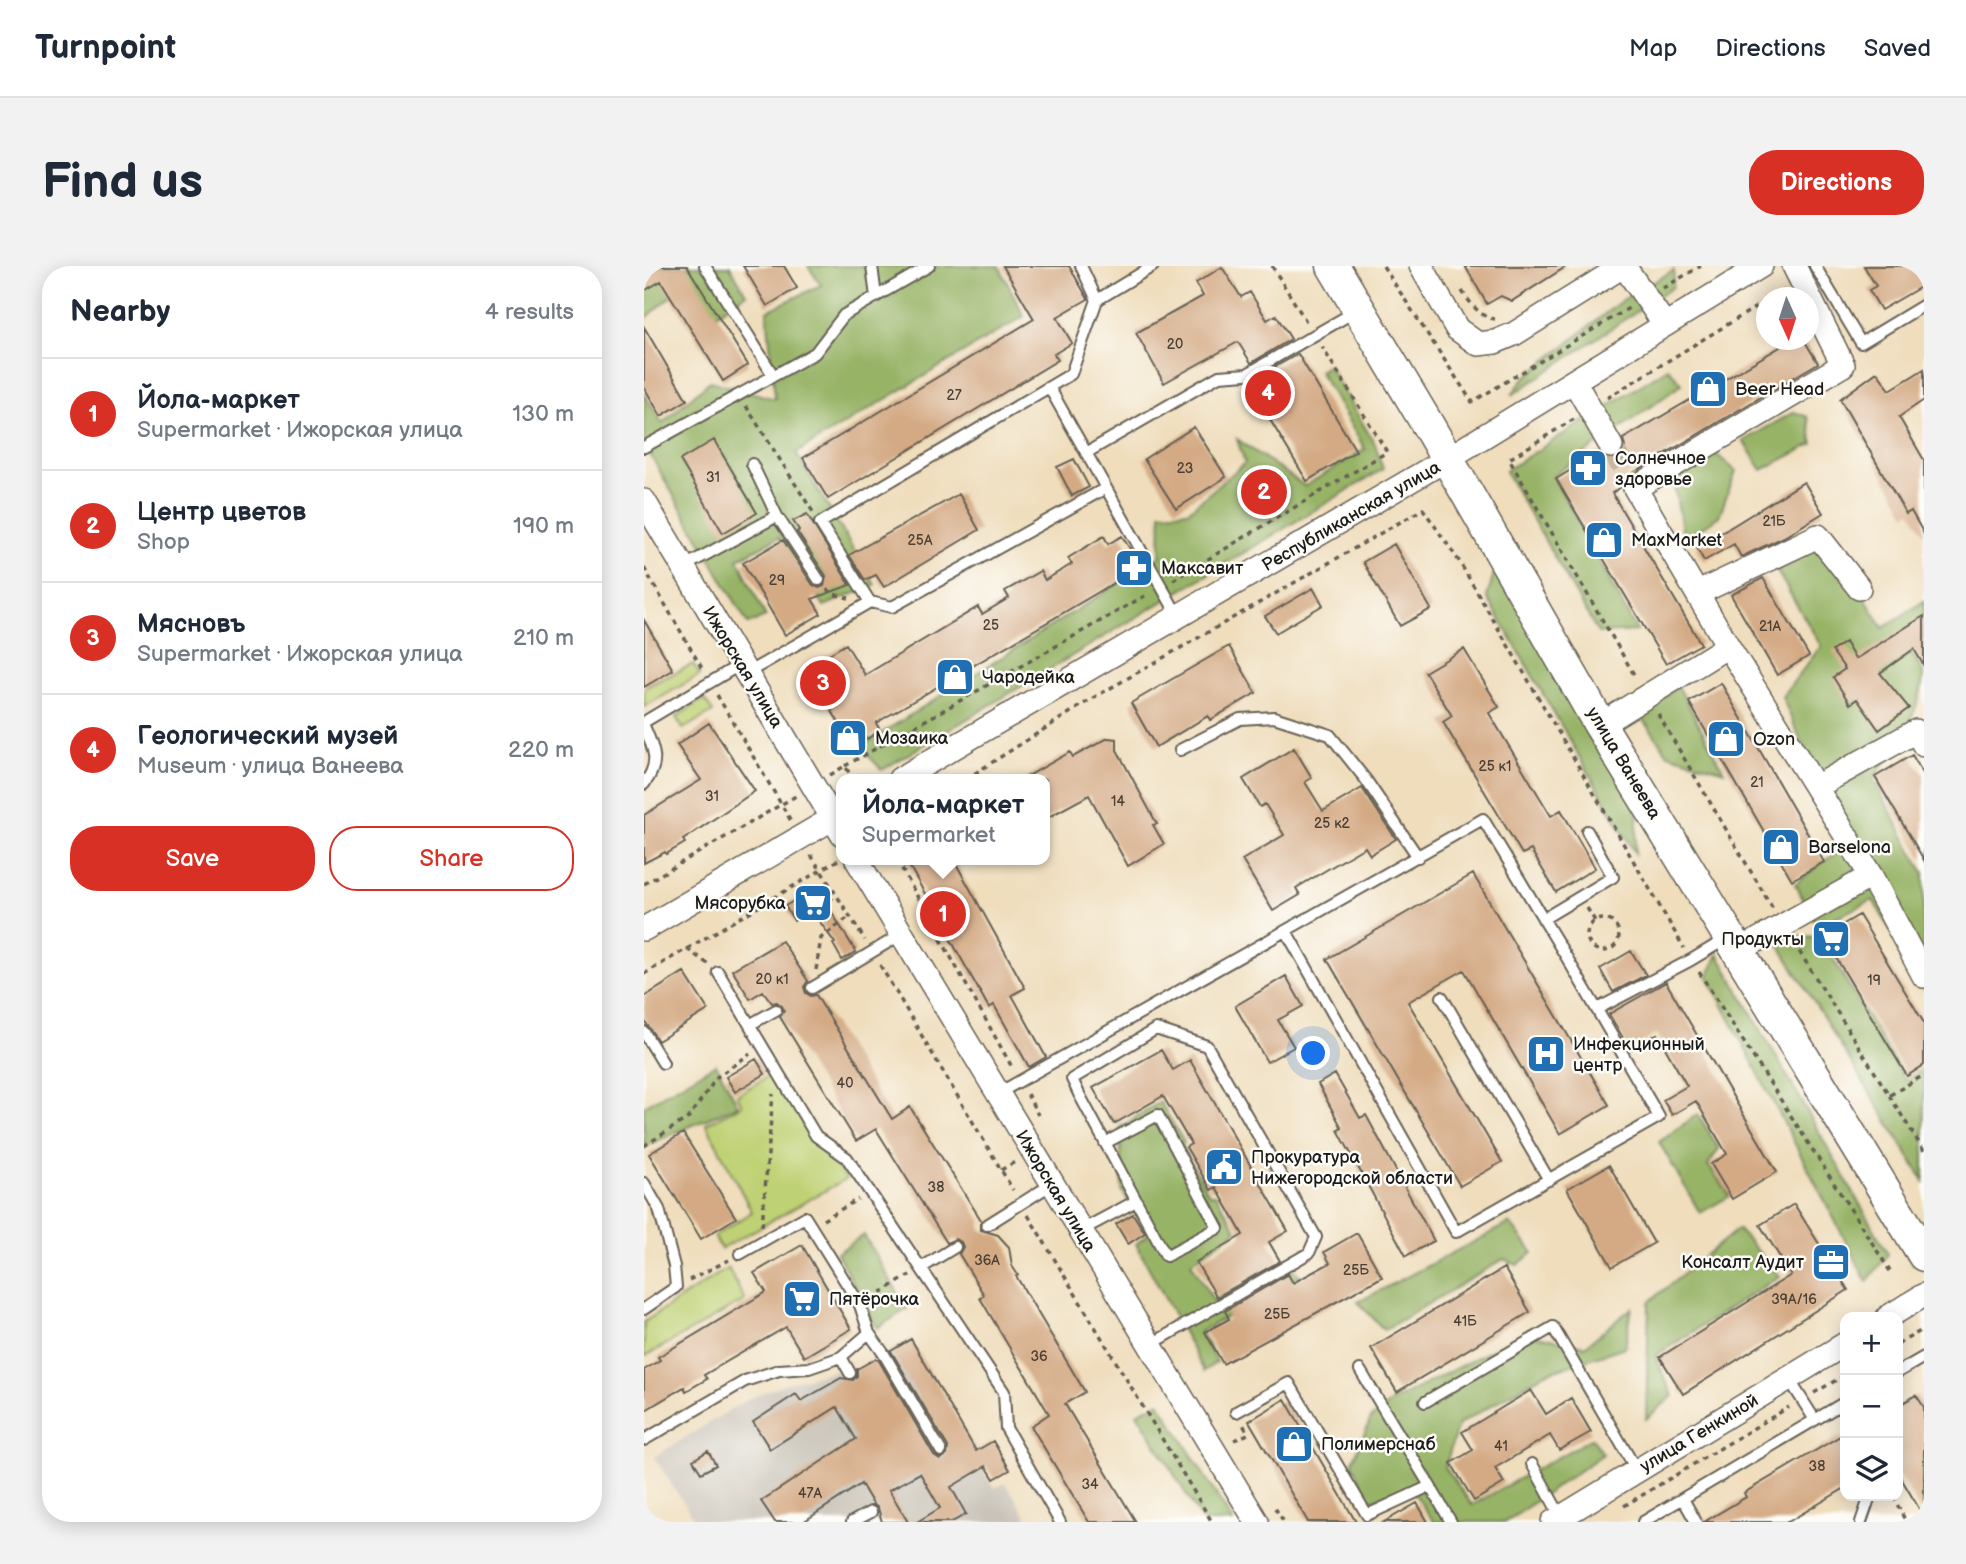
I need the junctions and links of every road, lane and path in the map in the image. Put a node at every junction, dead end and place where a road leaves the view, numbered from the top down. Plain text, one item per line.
1 (705, 266) edge
2 (872, 266) edge
3 (929, 266) edge
4 (1081, 266) edge
5 (1153, 266) edge
6 (1272, 266) edge
7 (1333, 266) edge
8 (1383, 266) edge
9 (1422, 266) edge
10 (1623, 266) edge
11 (1701, 266) edge
12 (1761, 266) edge
13 (1794, 266) edge
14 (1815, 266) edge
15 (1460, 288) dead end
16 (876, 297) junction
17 (1647, 297) junction
18 (1097, 300) junction
19 (1924, 305) edge
20 (1756, 307) edge
21 (1359, 310) junction
22 (1497, 319) dead end
23 (1665, 325) junction
24 (1314, 334) junction
25 (773, 375) junction
26 (1574, 381) junction
27 (1049, 387) junction
28 (740, 396) junction
29 (1591, 409) junction
30 (1611, 446) tunnel mouth
31 (644, 447) edge
32 (1086, 453) junction
33 (1447, 459) junction
34 (752, 464) dead end
35 (1106, 488) junction
36 (644, 501) edge
37 (777, 516) junction
38 (820, 523) junction
39 (683, 567) junction
40 (644, 568) edge
41 (819, 580) joint
42 (1161, 587) junction
43 (1859, 587) dead end
44 (1698, 593) junction
45 (870, 602) junction
46 (1178, 616) junction
47 (1728, 646) junction
48 (744, 669) junction
49 (710, 683) junction
50 (1647, 696) junction
51 (644, 724) edge
52 (1600, 725) junction
53 (1924, 745) edge
54 (1180, 750) dead end
55 (845, 766) junction
56 (850, 774) edge
57 (909, 774) edge
58 (974, 774) edge
59 (644, 784) edge
60 (813, 785) junction
61 (1816, 787) junction
62 (781, 804) junction
63 (836, 818) edge
64 (836, 823) edge
65 (1587, 831) dead end
66 (800, 837) junction
67 (1418, 857) junction
68 (836, 861) edge
69 (860, 865) edge
70 (900, 865) edge
71 (820, 870) junction
72 (1871, 876) junction
73 (644, 884) edge
74 (850, 916) junction
75 (1544, 919) junction
76 (1783, 925) junction
77 (644, 929) edge
78 (1286, 931) junction
79 (902, 934) junction
80 (1735, 943) junction
81 (687, 949) junction
82 (1605, 951) joint
83 (872, 952) junction
84 (1691, 960) junction
85 (718, 972) joint
86 (644, 974) edge
87 (1924, 976) edge
88 (812, 988) joint
89 (1442, 997) dead end
90 (1597, 1009) junction
91 (776, 1010) dead end
92 (751, 1024) junction
93 (644, 1032) edge
94 (763, 1045) junction
95 (663, 1063) dead end
96 (775, 1066) junction
97 (1924, 1074) edge
98 (1020, 1080) junction
99 (998, 1094) junction
100 (1889, 1096) junction
101 (1105, 1143) junction
102 (644, 1146) edge
103 (1924, 1152) edge
104 (1549, 1180) junction
105 (644, 1183) edge
106 (1052, 1184) junction
107 (871, 1191) junction
108 (1136, 1201) junction
109 (1021, 1203) junction
110 (834, 1213) dead end
111 (987, 1225) dead end
112 (1080, 1231) junction
113 (761, 1242) junction
114 (955, 1247) dead end
115 (740, 1254) joint
116 (1924, 1255) edge
117 (921, 1268) junction
118 (1890, 1271) dead end
119 (676, 1287) junction
120 (886, 1290) dead end
121 (1924, 1296) edge
122 (644, 1308) edge
123 (1897, 1312) edge
124 (1924, 1329) edge
125 (869, 1333) junction
126 (1903, 1341) edge
127 (1150, 1345) junction
128 (1840, 1347) edge
129 (841, 1357) junction
130 (1924, 1357) edge
131 (1903, 1369) edge
132 (1360, 1370) dead end
133 (850, 1373) dead end
134 (1840, 1378) edge
135 (1789, 1379) junction
136 (1801, 1400) junction
137 (1425, 1402) dead end
138 (1840, 1405) edge
139 (1236, 1412) joint
140 (1815, 1420) junction
141 (644, 1440) edge
142 (1234, 1440) dead end
143 (942, 1451) dead end
144 (1532, 1464) dead end
145 (1637, 1471) junction
146 (1430, 1486) junction
147 (1683, 1499) junction
148 (1868, 1501) edge
149 (1896, 1501) edge
150 (1621, 1508) dead end
151 (871, 1511) dead end
152 (1557, 1520) edge
153 (852, 1522) edge
154 (1060, 1522) edge
155 (1212, 1522) edge
156 (1257, 1522) edge
157 (1451, 1522) edge
158 (1643, 1522) edge
159 (1696, 1522) edge
160 (1861, 1522) edge
161 (1906, 1522) edge

1 - 25 lane
2 - 16 lane
3 - 16 lane
4 - 18 lane
5 - 18 lane
6 - 24 path
7 - 21 main road, улица Ванеева
8 - 17 path
9 - 10 street
10 - 17 street
11 - 17 path
12 - 23 street, Республиканская улица
13 - 44 street
14 - 19 lane
15 - 22 path
16 - 25 lane
17 - 23 street
18 - 27 lane
20 - 29 path
21 - 24 lane
21 - 33 main road, улица Ванеева
23 - 26 street, Республиканская улица
24 - 32 lane
24 - 42 path
25 - 28 lane
26 - 29 street
26 - 33 street, Республиканская улица
27 - 32 lane
27 - 38 lane
28 - 31 lane
28 - 38 path
29 - 30 street
29 - 50 path
32 - 35 lane
33 - 46 street, Республиканская улица
33 - 52 main road, улица Ванеева
34 - 37 lane
35 - 42 lane
35 - 45 lane
36 - 39 street, Ижорская улица
37 - 39 lane
37 - 41 lane
38 - 45 lane
39 - 48 street, Ижорская улица
40 - 49 path
41 - 45 path
42 - 46 lane
42 - 55 path
43 - 44 street
44 - 47 street
45 - 48 lane
46 - 57 street, Республиканская улица
47 - 50 street
47 - 61 street
48 - 49 lane
48 - 60 street, Ижорская улица
49 - 51 lane
49 - 62 path
50 - 52 street
50 - 76 path
51 - 59 lane
52 - 80 main road, улица Ванеева
53 - 61 street
54 - 67 lane
55 - 56 path
55 - 60 path
58 - 84 path
60 - 62 path
60 - 63 street, Ижорская улица
61 - 72 street
62 - 66 path
62 - 73 path
64 - 66 street
65 - 75 lane
66 - 71 path
66 - 77 street
67 - 75 lane
67 - 78 lane
68 - 71 path
69 - 79 street, Ижорская улица
70 - 98 path
71 - 74 path
71 - 81 path
72 - 76 street
72 - 87 street
74 - 83 path
74 - 88 path
75 - 90 lane
76 - 80 street
76 - 100 path
78 - 98 lane
78 - 104 lane
79 - 83 lane
79 - 99 street, Ижорская улица
80 - 84 lane
80 - 116 main road, улица Ванеева
81 - 85 path
81 - 86 path
82 - 82 path
83 - 88 lane
83 - 109 path
84 - 90 lane
84 - 118 path
85 - 92 lane
89 - 104 lane
90 - 104 lane
91 - 92 lane
92 - 94 lane
93 - 95 lane
94 - 96 lane
94 - 102 path
96 - 107 lane
96 - 113 path
97 - 100 path
98 - 99 lane
99 - 106 street, Ижорская улица
100 - 103 path
101 - 108 lane
101 - 108 lane
101 - 127 lane
105 - 119 lane
106 - 109 lane
106 - 112 street, Ижорская улица
107 - 110 path
107 - 117 lane
108 - 112 lane
109 - 111 lane
109 - 155 path
112 - 127 street, Ижорская улица
113 - 115 lane
113 - 125 lane
114 - 117 lane
115 - 119 path
117 - 120 path
117 - 154 lane
119 - 122 lane
121 - 123 street
124 - 126 path
125 - 129 lane
125 - 143 lane
127 - 156 street, Ижорская улица
128 - 135 street, улица Генкиной
129 - 133 lane
129 - 141 lane
130 - 131 lane
132 - 146 lane
134 - 136 path
135 - 136 lane
135 - 145 street, улица Генкиной
136 - 140 lane
136 - 150 path
137 - 145 lane
138 - 140 lane
139 - 142 path
139 - 146 lane
140 - 147 lane
144 - 152 lane
145 - 152 street, улица Генкиной
146 - 157 lane
147 - 158 lane
147 - 159 lane
148 - 160 lane
149 - 161 path
151 - 153 lane

